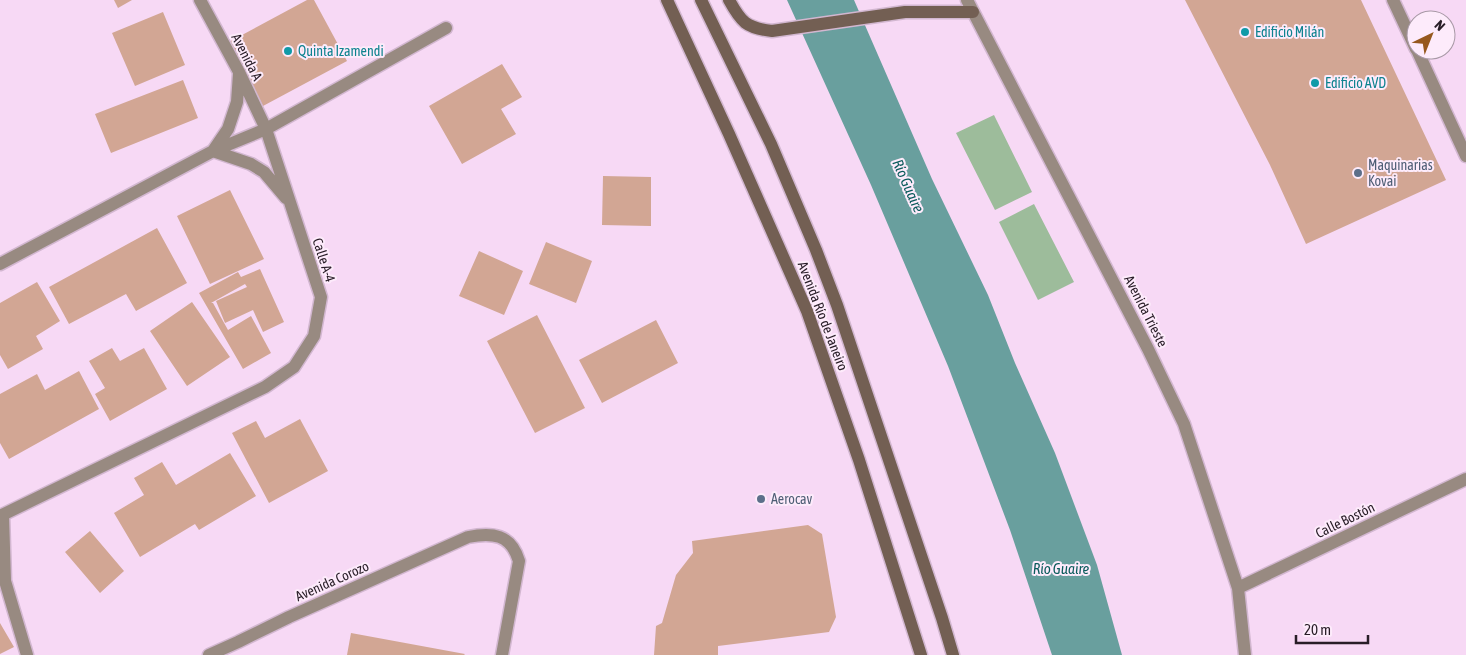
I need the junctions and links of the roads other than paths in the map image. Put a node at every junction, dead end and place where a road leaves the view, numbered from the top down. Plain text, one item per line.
1 (200, 0) edge
2 (667, 0) edge
3 (701, 0) edge
4 (729, 0) edge
5 (1393, 0) edge
6 (971, 4) edge
7 (446, 28) dead end
8 (1406, 28) edge
9 (1421, 60) edge
10 (239, 72) junction
11 (266, 129) junction
12 (213, 151) junction
13 (1466, 156) edge
14 (289, 202) junction
15 (0, 264) edge
16 (1466, 479) edge
17 (1, 515) edge
18 (1238, 588) junction
19 (27, 655) edge
20 (209, 655) edge
21 (502, 655) edge
22 (921, 655) edge
23 (953, 655) edge
24 (1245, 655) edge

1 - 10 street, Avenida A
2 - 22 street, Avenida Río de Janeiro
3 - 23 street, Avenida Río de Janeiro
4 - 6 street
5 - 8 street
6 - 18 street, Avenida Trieste
7 - 11 street
9 - 13 street
10 - 11 street, Avenida A
10 - 12 street
11 - 12 street
11 - 14 street, Calle A-4
12 - 14 street
12 - 15 street
14 - 17 street, Calle A-4
16 - 18 street, Calle Bostón
17 - 19 street
18 - 24 street, Avenida Trieste
20 - 21 street, Avenida Corozo

